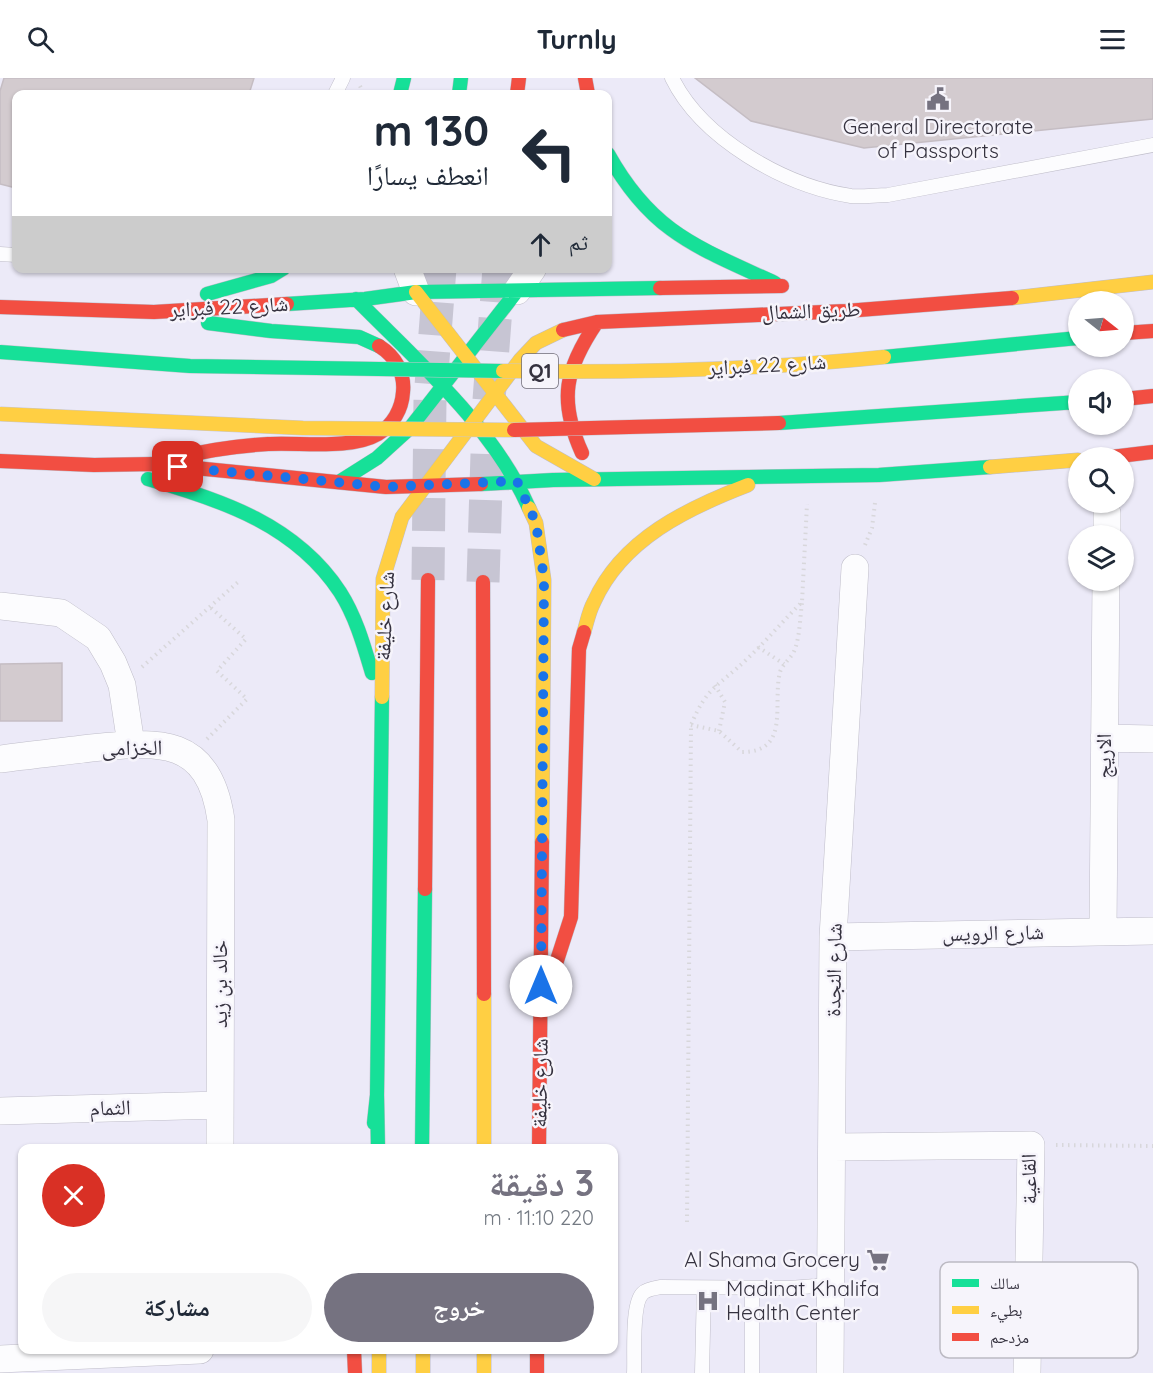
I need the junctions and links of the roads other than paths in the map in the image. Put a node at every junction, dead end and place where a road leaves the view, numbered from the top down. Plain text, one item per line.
1 (672, 78) edge
2 (1153, 145) edge
3 (612, 162) edge
4 (276, 273) edge
5 (530, 273) edge
6 (412, 280) edge
7 (1153, 282) edge
8 (517, 291) junction
9 (814, 298) dead end
10 (356, 299) junction
11 (0, 307) edge
12 (93, 309) junction
13 (846, 311) junction
14 (154, 312) junction
15 (597, 322) junction
16 (1153, 331) edge
17 (1134, 332) edge
18 (1068, 339) edge
19 (0, 352) edge
20 (466, 356) junction
21 (443, 387) junction
22 (495, 393) junction
23 (1153, 396) edge
24 (1134, 398) edge
25 (1068, 403) edge
26 (0, 414) edge
27 (474, 422) junction
28 (1153, 452) edge
29 (1134, 454) edge
30 (0, 461) edge
31 (1068, 461) edge
32 (155, 464) junction
33 (94, 465) junction
34 (770, 477) junction
35 (596, 479) junction
36 (517, 481) junction
37 (339, 482) junction
38 (422, 487) junction
39 (855, 568) road end
40 (428, 580) tunnel mouth
41 (483, 582) tunnel mouth
42 (1106, 591) edge
43 (0, 606) edge
44 (382, 719) junction
45 (1104, 738) junction
46 (1153, 739) edge
47 (131, 744) junction
48 (0, 759) edge
49 (221, 820) joint
50 (1103, 931) junction
51 (1153, 931) edge
52 (833, 937) junction
53 (541, 1009) junction
54 (377, 1095) junction
55 (220, 1105) junction
56 (0, 1111) edge
57 (220, 1144) edge
58 (372, 1144) edge
59 (378, 1144) edge
60 (422, 1144) edge
61 (483, 1144) edge
62 (539, 1144) edge
63 (832, 1147) junction
64 (1029, 1262) edge
65 (829, 1285) junction
66 (704, 1288) junction
67 (752, 1288) junction
68 (180, 1354) edge
69 (354, 1354) edge
70 (379, 1354) edge
71 (423, 1354) edge
72 (484, 1354) edge
73 (537, 1354) edge
74 (1027, 1358) edge
75 (0, 1359) edge
76 (136, 1363) edge
77 (355, 1373) edge
78 (379, 1373) edge
79 (423, 1373) edge
80 (484, 1373) edge
81 (537, 1373) edge
82 (634, 1373) edge
83 (702, 1373) edge
84 (752, 1373) edge
85 (830, 1373) edge
86 (1027, 1373) edge

1 - 2 lane
3 - 8 main road, شارع 22 فبراير
4 - 12 main road
5 - 8 street
6 - 8 main road, شارع 22 فبراير
6 - 10 main road, شارع 22 فبراير
6 - 20 main road
7 - 13 main road, طريق الشمال
8 - 20 main road
9 - 13 main road
10 - 14 main road, شارع 22 فبراير
10 - 21 main road
11 - 12 main road, شارع 22 فبراير
12 - 14 main road, شارع 22 فبراير
13 - 15 main road, طريق الشمال
14 - 32 main road
15 - 22 main road, طريق الشمال
15 - 35 main road
16 - 17 main road
18 - 19 main road, شارع 22 فبراير / Q1, bridge
20 - 21 main road
20 - 22 main road
21 - 27 main road
21 - 37 main road
22 - 27 main road, طريق الشمال
22 - 35 main road
23 - 24 main road
25 - 26 main road, bridge
27 - 36 main road
27 - 38 main road, طريق الشمال
28 - 29 main road
30 - 33 main road
31 - 34 main road
32 - 33 main road
32 - 37 main road
33 - 44 main road
34 - 35 main road
34 - 53 main road
35 - 36 main road
36 - 38 main road
36 - 53 main road, شارع خليفة
37 - 38 main road
38 - 44 main road, شارع خليفة
39 - 52 street, شارع النجدة
40 - 60 main road, شارع خليفة
41 - 61 main road
42 - 45 street, الاريج
43 - 47 street
44 - 54 main road, شارع خليفة
45 - 46 street
45 - 50 street, الاريج
47 - 48 street, الخزامى
47 - 49 street, الخزامى
49 - 55 street, خالد بن زيد
50 - 51 street, شارع الرويس
50 - 52 street, شارع الرويس
52 - 63 street, شارع النجدة
53 - 62 main road, شارع خليفة
54 - 58 main road, شارع خليفة
54 - 59 main road
55 - 56 street, الثمام
55 - 57 street, خالد بن زيد
63 - 64 street, القاعية
63 - 65 street, شارع النجدة
65 - 67 lane
65 - 85 street, شارع النجدة
66 - 67 lane
66 - 82 lane
66 - 83 lane
67 - 84 lane
68 - 76 street
69 - 77 main road
70 - 78 main road
71 - 79 main road
72 - 80 main road
73 - 81 main road
74 - 86 street, القاعية
75 - 76 street

